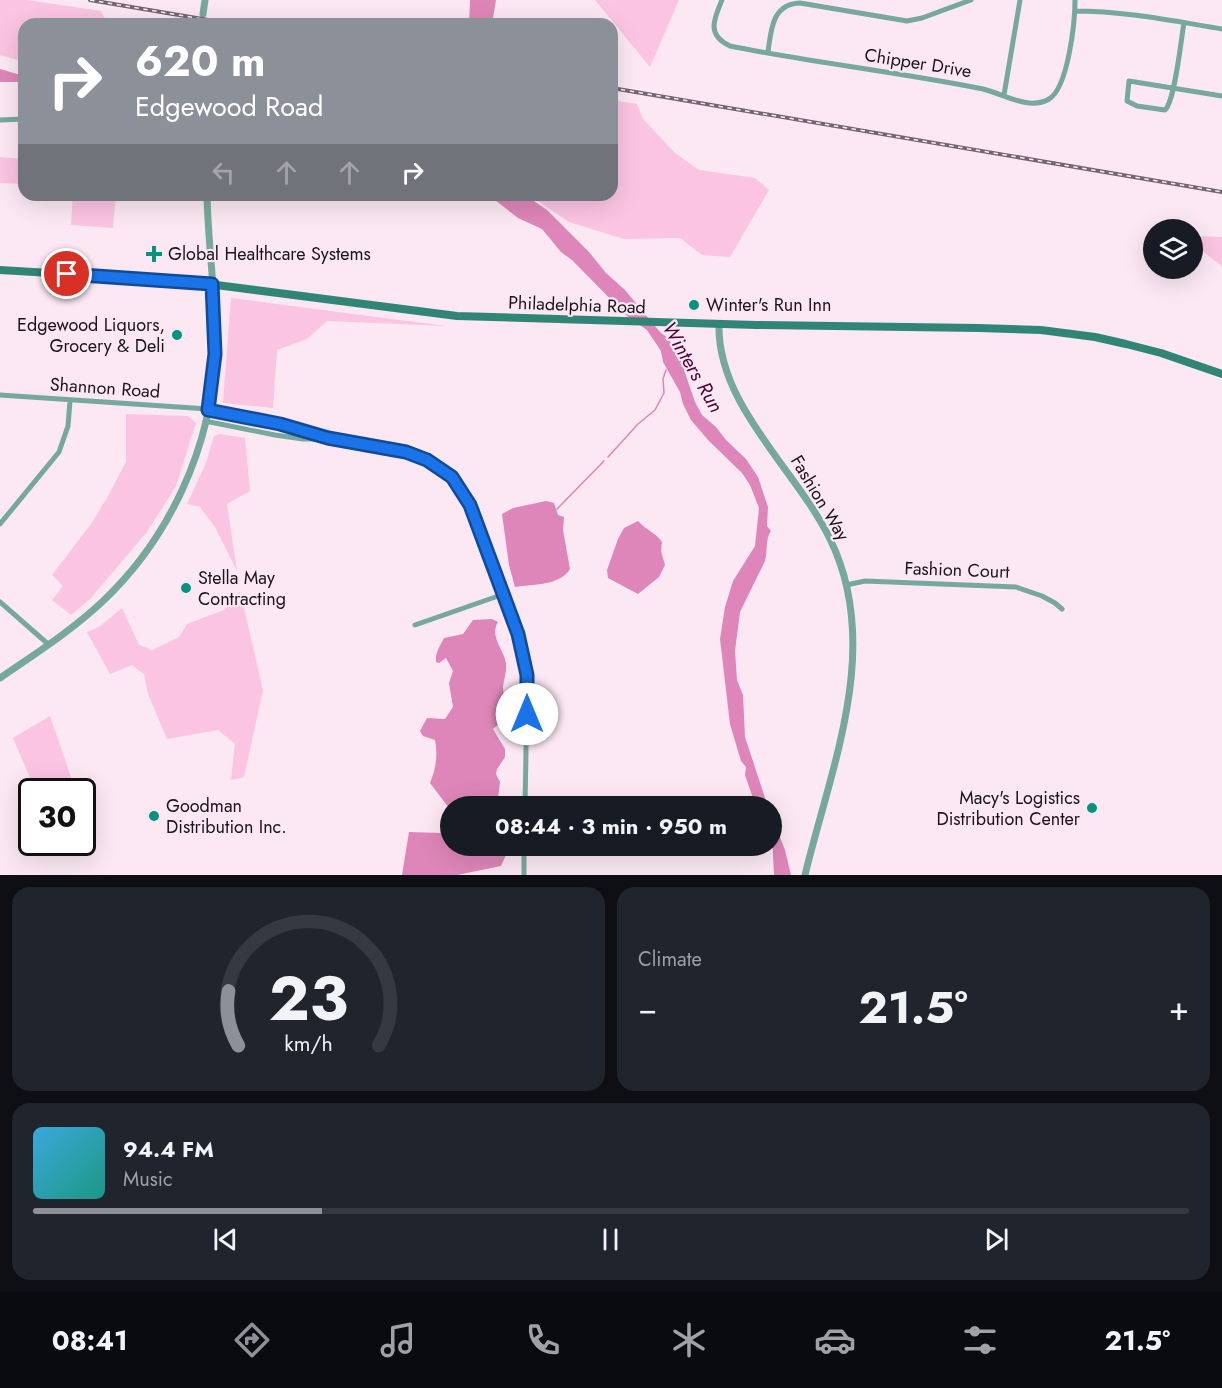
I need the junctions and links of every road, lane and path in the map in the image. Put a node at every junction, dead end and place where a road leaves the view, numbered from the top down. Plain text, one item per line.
1 (205, 0) edge
2 (722, 0) edge
3 (970, 0) edge
4 (1020, 0) edge
5 (1075, 0) edge
6 (1075, 10) junction
7 (203, 14) dead end
8 (1184, 23) junction
9 (1222, 29) edge
10 (768, 52) junction
11 (1174, 88) junction
12 (1004, 95) junction
13 (1222, 96) edge
14 (18, 119) edge
15 (0, 120) edge
16 (207, 201) edge
17 (0, 270) edge
18 (212, 284) junction
19 (719, 324) junction
20 (1222, 374) edge
21 (0, 395) edge
22 (70, 401) junction
23 (208, 410) junction
24 (205, 421) junction
25 (328, 438) junction
26 (0, 524) edge
27 (846, 585) junction
28 (504, 594) junction
29 (0, 602) edge
30 (1062, 609) dead end
31 (415, 625) dead end
32 (48, 644) junction
33 (0, 678) edge
34 (525, 796) edge
35 (524, 856) edge
36 (524, 875) edge
37 (805, 875) edge

1 - 7 street
2 - 10 street, Chipper Drive
3 - 10 street
4 - 12 street
5 - 6 street, Chipper Drive
6 - 8 street
6 - 12 street, Chipper Drive
8 - 9 street
8 - 11 street
10 - 12 street, Chipper Drive
11 - 11 street
11 - 13 street
14 - 15 street
16 - 18 street
17 - 18 main road, Philadelphia Road
18 - 19 main road, Philadelphia Road
18 - 23 street
19 - 20 main road, Philadelphia Road
19 - 27 street, Fashion Way
21 - 22 street, Shannon Road
22 - 23 street, Shannon Road
22 - 26 street
23 - 24 street
23 - 25 street, Shannon Road
24 - 25 street
24 - 32 street
25 - 28 street
27 - 30 street, Fashion Court
27 - 37 street, Fashion Way
28 - 31 street
28 - 34 street
29 - 32 street
32 - 33 street
35 - 36 street

